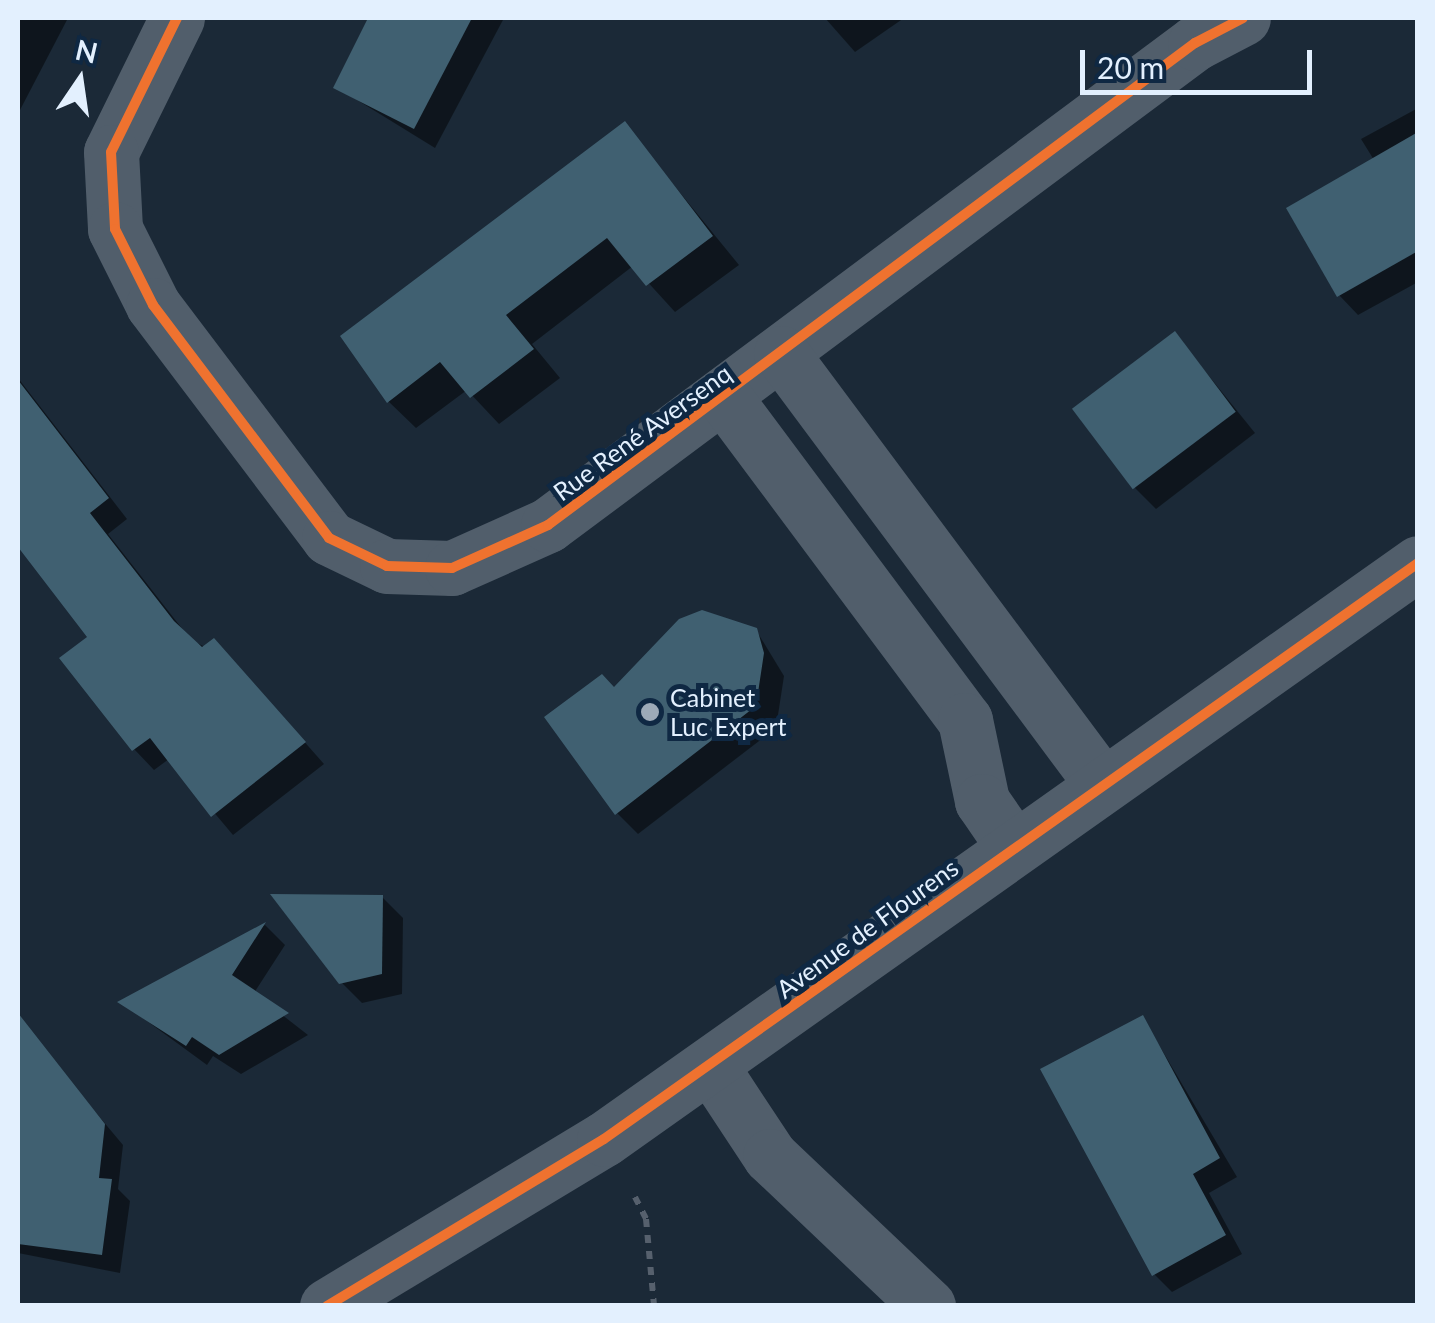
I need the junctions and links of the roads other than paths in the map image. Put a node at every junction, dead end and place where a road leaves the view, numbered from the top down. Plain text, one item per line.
1 (176, 18) edge
2 (1243, 18) edge
3 (781, 353) junction
4 (724, 397) junction
5 (1418, 562) edge
6 (1102, 784) junction
7 (1013, 846) junction
8 (710, 1066) junction
9 (327, 1306) edge
10 (928, 1306) edge

1 - 4 street, Rue René Aversenq
2 - 3 street, Rue René Aversenq
3 - 4 street, Rue René Aversenq
3 - 6 street
4 - 7 street
5 - 6 street, Avenue de Flourens
6 - 7 street, Avenue de Flourens
7 - 8 street, Avenue de Flourens
8 - 9 street, Avenue de Flourens
8 - 10 street

